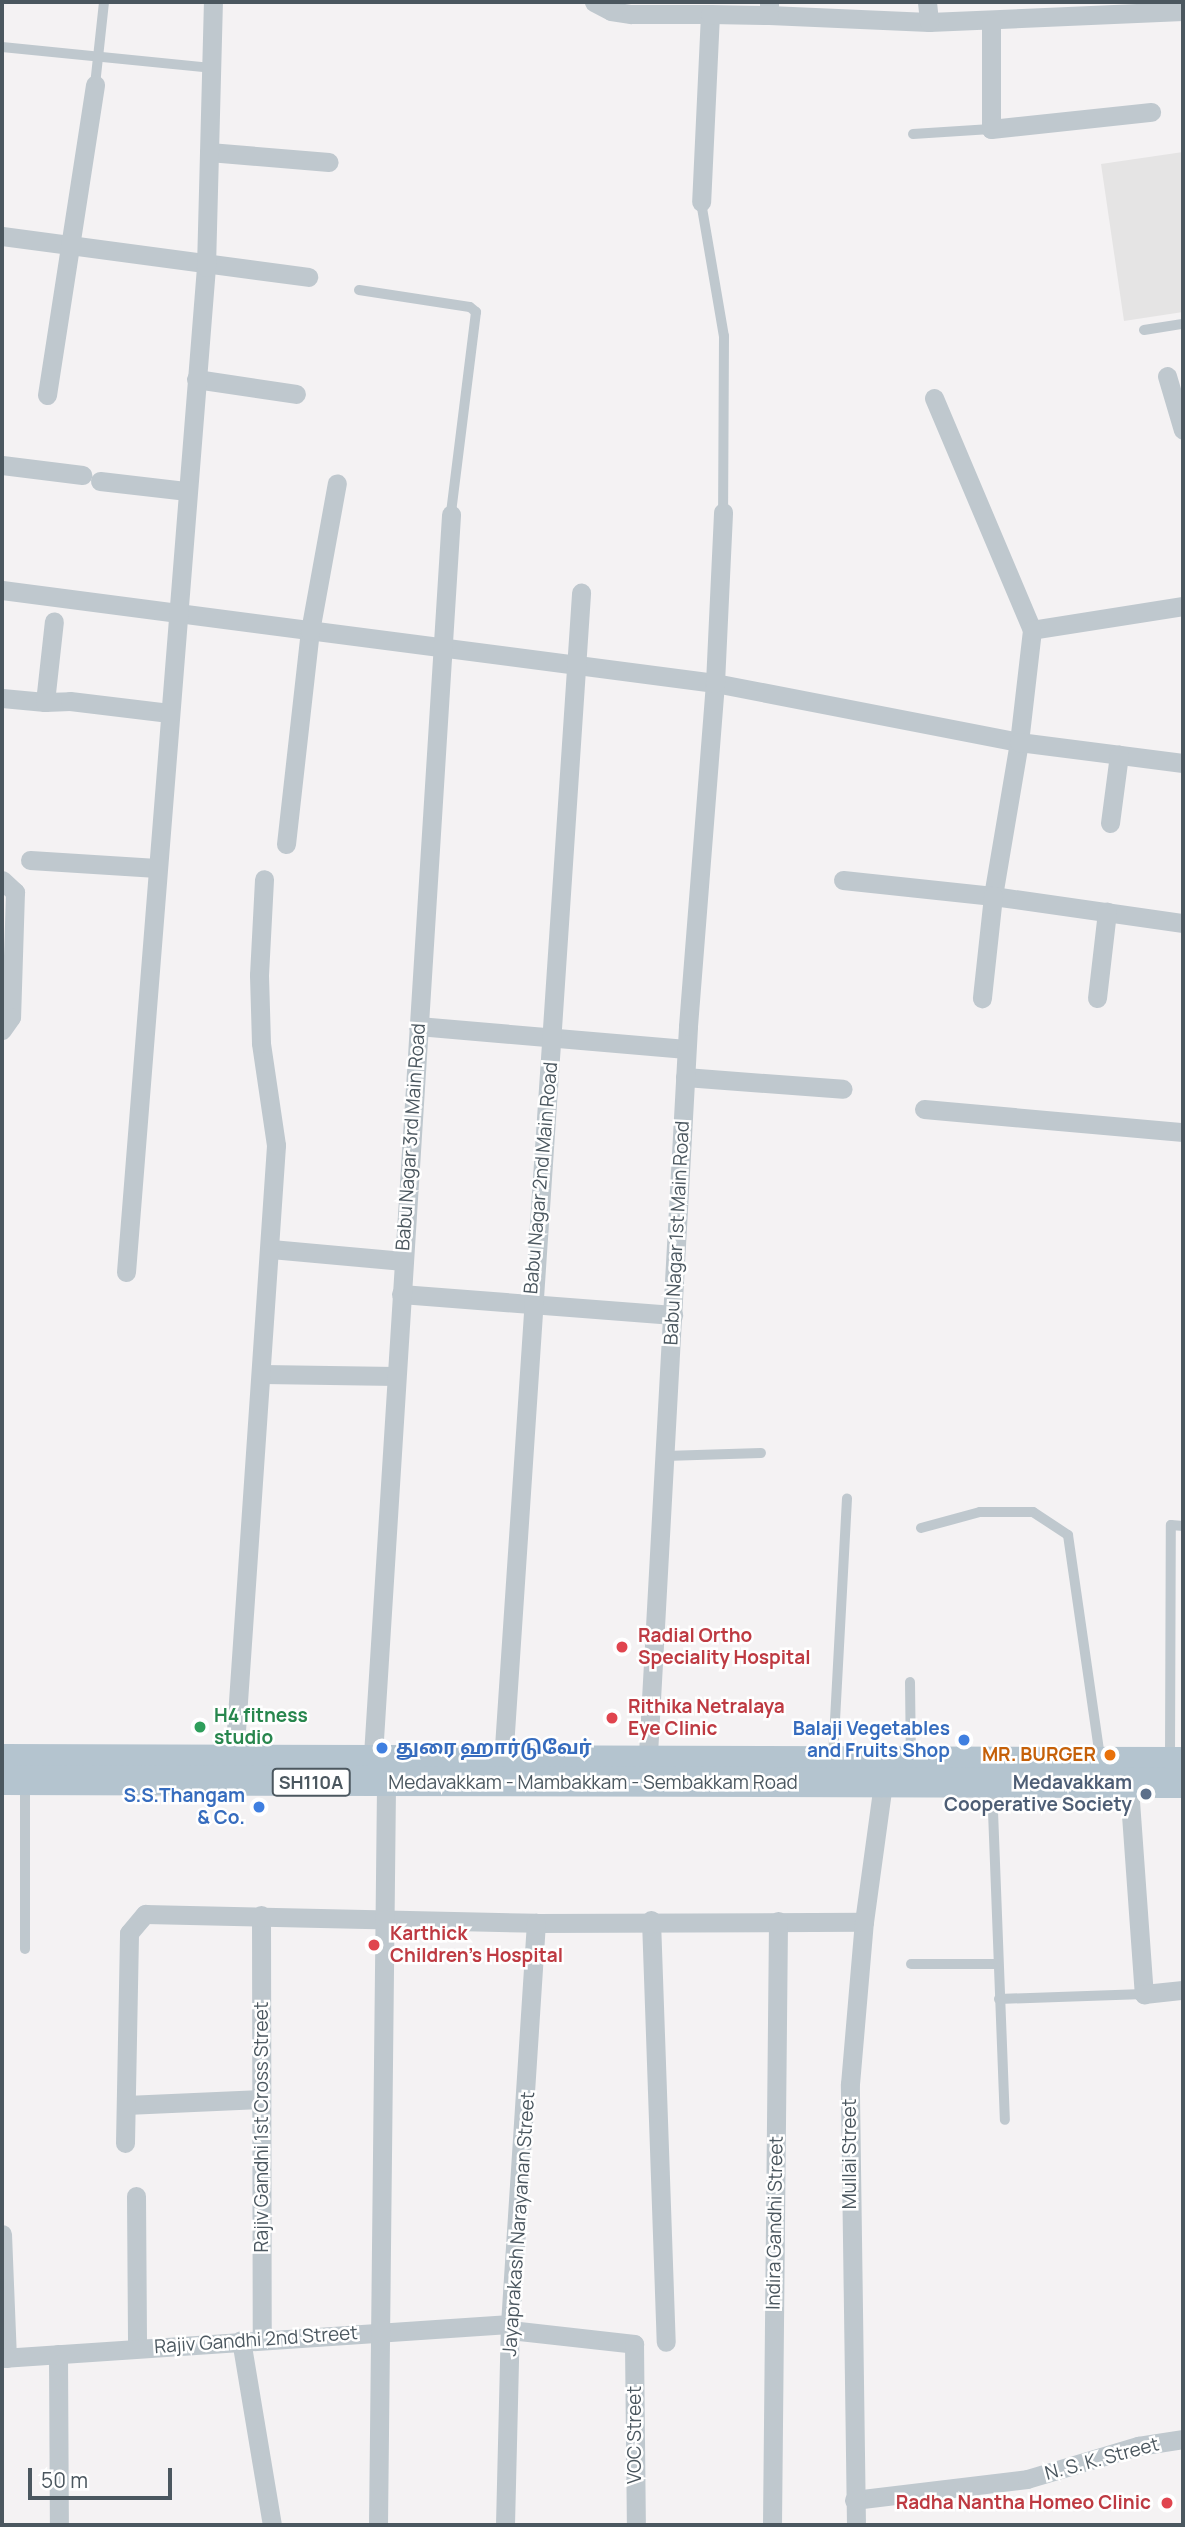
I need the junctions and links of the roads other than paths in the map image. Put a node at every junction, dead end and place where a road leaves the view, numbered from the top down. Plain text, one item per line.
1 (104, 2) edge
2 (213, 2) edge
3 (594, 2) edge
4 (927, 2) edge
5 (769, 8) edge
6 (1054, 10) edge
7 (1183, 11) edge
8 (710, 13) junction
9 (929, 22) junction
10 (991, 23) junction
11 (2, 47) edge
12 (100, 56) junction
13 (211, 68) junction
14 (95, 85) joint
15 (1151, 112) dead end
16 (990, 129) junction
17 (913, 134) dead end
18 (209, 152) junction
19 (329, 162) dead end
20 (701, 202) joint
21 (2, 236) edge
22 (69, 246) junction
23 (206, 267) junction
24 (308, 277) dead end
25 (359, 290) dead end
26 (1183, 324) edge
27 (1143, 330) dead end
28 (1167, 376) dead end
29 (196, 379) junction
30 (296, 394) dead end
31 (47, 395) dead end
32 (934, 398) dead end
33 (1183, 430) edge
34 (2, 465) edge
35 (337, 483) dead end
36 (187, 491) junction
37 (723, 512) joint
38 (451, 514) joint
39 (2, 590) edge
40 (580, 593) dead end
41 (1183, 606) edge
42 (177, 614) junction
43 (54, 621) dead end
44 (1032, 630) junction
45 (310, 631) junction
46 (442, 648) junction
47 (577, 665) junction
48 (715, 683) junction
49 (2, 698) edge
50 (45, 702) junction
51 (169, 713) junction
52 (1019, 742) junction
53 (1119, 755) junction
54 (1183, 763) edge
55 (1110, 823) dead end
56 (286, 844) dead end
57 (30, 860) dead end
58 (157, 868) junction
59 (264, 879) dead end
60 (2, 880) edge
61 (843, 880) dead end
62 (993, 895) junction
63 (1107, 912) junction
64 (1183, 923) edge
65 (1097, 998) dead end
66 (982, 999) dead end
67 (418, 1026) junction
68 (2, 1030) edge
69 (552, 1038) junction
70 (687, 1049) junction
71 (685, 1077) junction
72 (843, 1089) dead end
73 (925, 1109) dead end
74 (1183, 1132) edge
75 (271, 1249) junction
76 (403, 1261) junction
77 (126, 1272) dead end
78 (401, 1294) junction
79 (531, 1306) junction
80 (673, 1315) junction
81 (263, 1374) junction
82 (396, 1376) junction
83 (761, 1453) dead end
84 (665, 1456) junction
85 (847, 1499) dead end
86 (1183, 1526) edge
87 (921, 1528) dead end
88 (910, 1682) dead end
89 (2, 1759) edge
90 (233, 1760) junction
91 (503, 1762) junction
92 (833, 1763) junction
93 (911, 1763) junction
94 (1179, 1769) edge
95 (1119, 1770) junction
96 (647, 1773) junction
97 (991, 1774) junction
98 (376, 1775) junction
99 (13, 1780) edge
100 (883, 1784) junction
101 (261, 1915) junction
102 (384, 1919) junction
103 (651, 1920) junction
104 (778, 1921) junction
105 (864, 1922) junction
106 (536, 1923) junction
107 (25, 1950) dead end
108 (911, 1964) dead end
109 (996, 1964) junction
110 (1183, 1990) edge
111 (1144, 1994) junction
112 (999, 1999) junction
113 (261, 2099) junction
114 (127, 2105) junction
115 (1004, 2120) dead end
116 (125, 2143) dead end
117 (136, 2196) dead end
118 (2, 2234) edge
119 (510, 2327) junction
120 (381, 2332) junction
121 (262, 2339) junction
122 (241, 2340) junction
123 (666, 2342) dead end
124 (634, 2344) joint
125 (137, 2348) junction
126 (58, 2354) junction
127 (4, 2358) edge
128 (1183, 2439) edge
129 (854, 2500) junction
130 (59, 2525) edge
131 (272, 2525) edge
132 (377, 2525) edge
133 (505, 2525) edge
134 (636, 2525) edge
135 (772, 2525) edge
136 (856, 2525) edge

1 - 12 lane
2 - 13 street
3 - 8 street
4 - 9 street
5 - 8 street
5 - 9 street
6 - 7 street
6 - 10 street
8 - 20 street
9 - 10 street
10 - 16 street
11 - 12 lane
12 - 13 lane
12 - 14 lane
13 - 18 street
14 - 22 street
15 - 16 street
16 - 17 lane
18 - 19 street
18 - 23 street
20 - 37 lane
21 - 22 street
22 - 23 street
22 - 31 street
23 - 24 street
23 - 29 street
25 - 38 lane
26 - 27 lane
28 - 33 street
29 - 30 street
29 - 36 street
32 - 44 street
34 - 36 street
35 - 45 street
36 - 42 street
37 - 48 street, Babu Nagar 1st Main Road
38 - 46 street, Babu Nagar 3rd Main Road
39 - 42 street
40 - 47 street, Babu Nagar 2nd Main Road
41 - 44 street
42 - 45 street
42 - 51 street
43 - 50 street
44 - 52 street
45 - 46 street
45 - 56 street
46 - 47 street
46 - 67 street, Babu Nagar 3rd Main Road
47 - 48 street
47 - 69 street, Babu Nagar 2nd Main Road
48 - 52 street
48 - 70 street, Babu Nagar 1st Main Road
49 - 50 street
50 - 51 street
51 - 58 street
52 - 53 street
52 - 62 street
53 - 54 street
53 - 55 street
57 - 58 street
58 - 77 street
59 - 75 street
60 - 68 street
61 - 62 street
62 - 63 street
62 - 66 street
63 - 64 street
63 - 65 street
67 - 69 street
67 - 76 street, Babu Nagar 3rd Main Road
69 - 70 street
69 - 79 street, Babu Nagar 2nd Main Road
70 - 71 street, Babu Nagar 1st Main Road
71 - 72 street
71 - 80 street, Babu Nagar 1st Main Road
73 - 74 street
75 - 76 street
75 - 81 street
76 - 78 street, Babu Nagar 3rd Main Road
78 - 79 street
78 - 82 street, Babu Nagar 3rd Main Road
79 - 80 street
79 - 91 street, Babu Nagar 2nd Main Road
80 - 84 street, Babu Nagar 1st Main Road
81 - 82 street
81 - 90 street
82 - 98 street, Babu Nagar 3rd Main Road
83 - 84 lane
84 - 96 street, Babu Nagar 1st Main Road
85 - 92 lane
86 - 94 lane
87 - 95 lane
88 - 93 lane
89 - 90 main road, Medavakkam - Mambakkam - Sembakkam Road / SH110A
90 - 98 main road, Medavakkam - Mambakkam - Sembakkam Road / SH110A
91 - 96 main road, Medavakkam - Mambakkam - Sembakkam Road / SH110A
91 - 98 main road, Medavakkam - Mambakkam - Sembakkam Road / SH110A
92 - 93 main road, Medavakkam - Mambakkam - Sembakkam Road / SH110A
92 - 96 main road, Medavakkam - Mambakkam - Sembakkam Road / SH110A
93 - 97 main road, Medavakkam - Mambakkam - Sembakkam Road / SH110A
94 - 95 main road, Medavakkam - Mambakkam - Sembakkam Road / SH110A
95 - 97 main road, Medavakkam - Mambakkam - Sembakkam Road / SH110A
95 - 111 street
96 - 98 main road, Medavakkam - Mambakkam - Sembakkam Road / SH110A
96 - 100 main road, Medavakkam - Mambakkam - Sembakkam Road / SH110A
97 - 100 main road, Medavakkam - Mambakkam - Sembakkam Road / SH110A
97 - 109 lane
98 - 99 main road, Medavakkam - Mambakkam - Sembakkam Road / SH110A
98 - 102 street, Babu Nagar 3rd Main Road
99 - 107 lane
100 - 105 street, Mullai Street
101 - 102 street
101 - 113 street, Rajiv Gandhi 1st Cross Street
101 - 114 street
102 - 106 street
102 - 120 street, Babu Nagar 3rd Main Road
103 - 104 street
103 - 106 street
103 - 123 street
104 - 105 street
104 - 135 street, Indira Gandhi Street
105 - 129 street, Mullai Street
106 - 119 street, Jayaprakash Narayanan Street
108 - 109 lane
109 - 112 lane
110 - 111 street
111 - 112 lane
112 - 115 lane
113 - 114 street
113 - 121 street, Rajiv Gandhi 1st Cross Street
114 - 116 street
117 - 125 street
118 - 127 street
119 - 120 street, Rajiv Gandhi 2nd Street
119 - 124 street, Rajiv Gandhi 2nd Street
119 - 133 street, Jayaprakash Narayanan Street
120 - 121 street, Rajiv Gandhi 2nd Street
120 - 132 street, Babu Nagar 3rd Main Road
121 - 122 street, Rajiv Gandhi 2nd Street
122 - 125 street, Rajiv Gandhi 2nd Street
122 - 131 street
124 - 134 street, VOC Street
125 - 126 street, Rajiv Gandhi 2nd Street
126 - 127 street, Rajiv Gandhi 2nd Street
126 - 130 street
128 - 129 street, N. S. K. Street
129 - 136 street, Mullai Street

